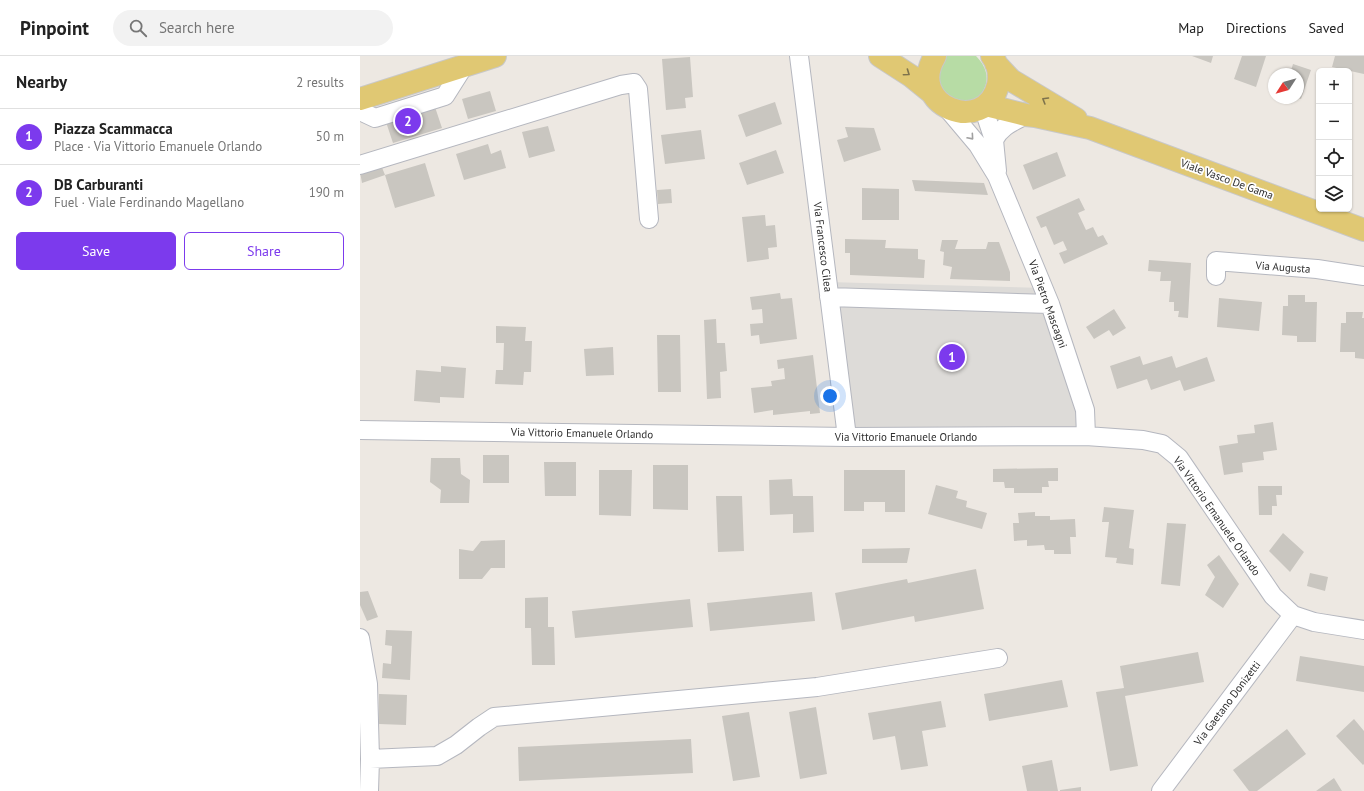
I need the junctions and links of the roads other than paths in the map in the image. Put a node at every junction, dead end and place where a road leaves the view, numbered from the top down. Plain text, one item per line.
1 (495, 56) edge
2 (799, 56) edge
3 (880, 56) edge
4 (935, 56) edge
5 (994, 60) edge
6 (464, 66) junction
7 (360, 99) edge
8 (939, 100) junction
9 (984, 106) junction
10 (360, 111) edge
11 (1026, 115) junction
12 (1090, 128) junction
13 (994, 140) junction
14 (360, 165) edge
15 (998, 176) junction
16 (649, 219) dead end
17 (1364, 230) edge
18 (1216, 276) dead end
19 (1364, 276) edge
20 (829, 297) junction
21 (1050, 304) junction
22 (360, 430) edge
23 (1086, 436) junction
24 (847, 437) junction
25 (1292, 614) junction
26 (1364, 630) edge
27 (360, 638) edge
28 (998, 658) dead end
29 (370, 759) junction
30 (369, 791) edge
31 (1161, 791) edge

1 - 6 main road
2 - 20 street, Via Francesco Cilea
3 -> 8 main road
4 - 8 main road
5 - 9 main road
12 -> 5 main road
6 - 7 main road
6 - 10 street
8 - 9 main road
8 -> 15 street
9 - 11 main road
9 - 13 street
11 - 12 main road
11 - 13 street
12 - 17 main road, Viale Vasco De Gama
13 - 15 street
14 - 16 street
15 - 21 street, Via Pietro Mascagni
18 - 19 street, Via Augusta
20 - 21 street
20 - 24 street, Via Francesco Cilea
21 - 23 street, Via Pietro Mascagni
22 - 24 street, Via Vittorio Emanuele Orlando
23 - 24 street, Via Vittorio Emanuele Orlando
23 - 25 street, Via Vittorio Emanuele Orlando
25 - 26 street, Via Vittorio Emanuele Orlando
25 - 31 street, Via Gaetano Donizetti
27 - 29 street
28 - 29 street
29 - 30 street

